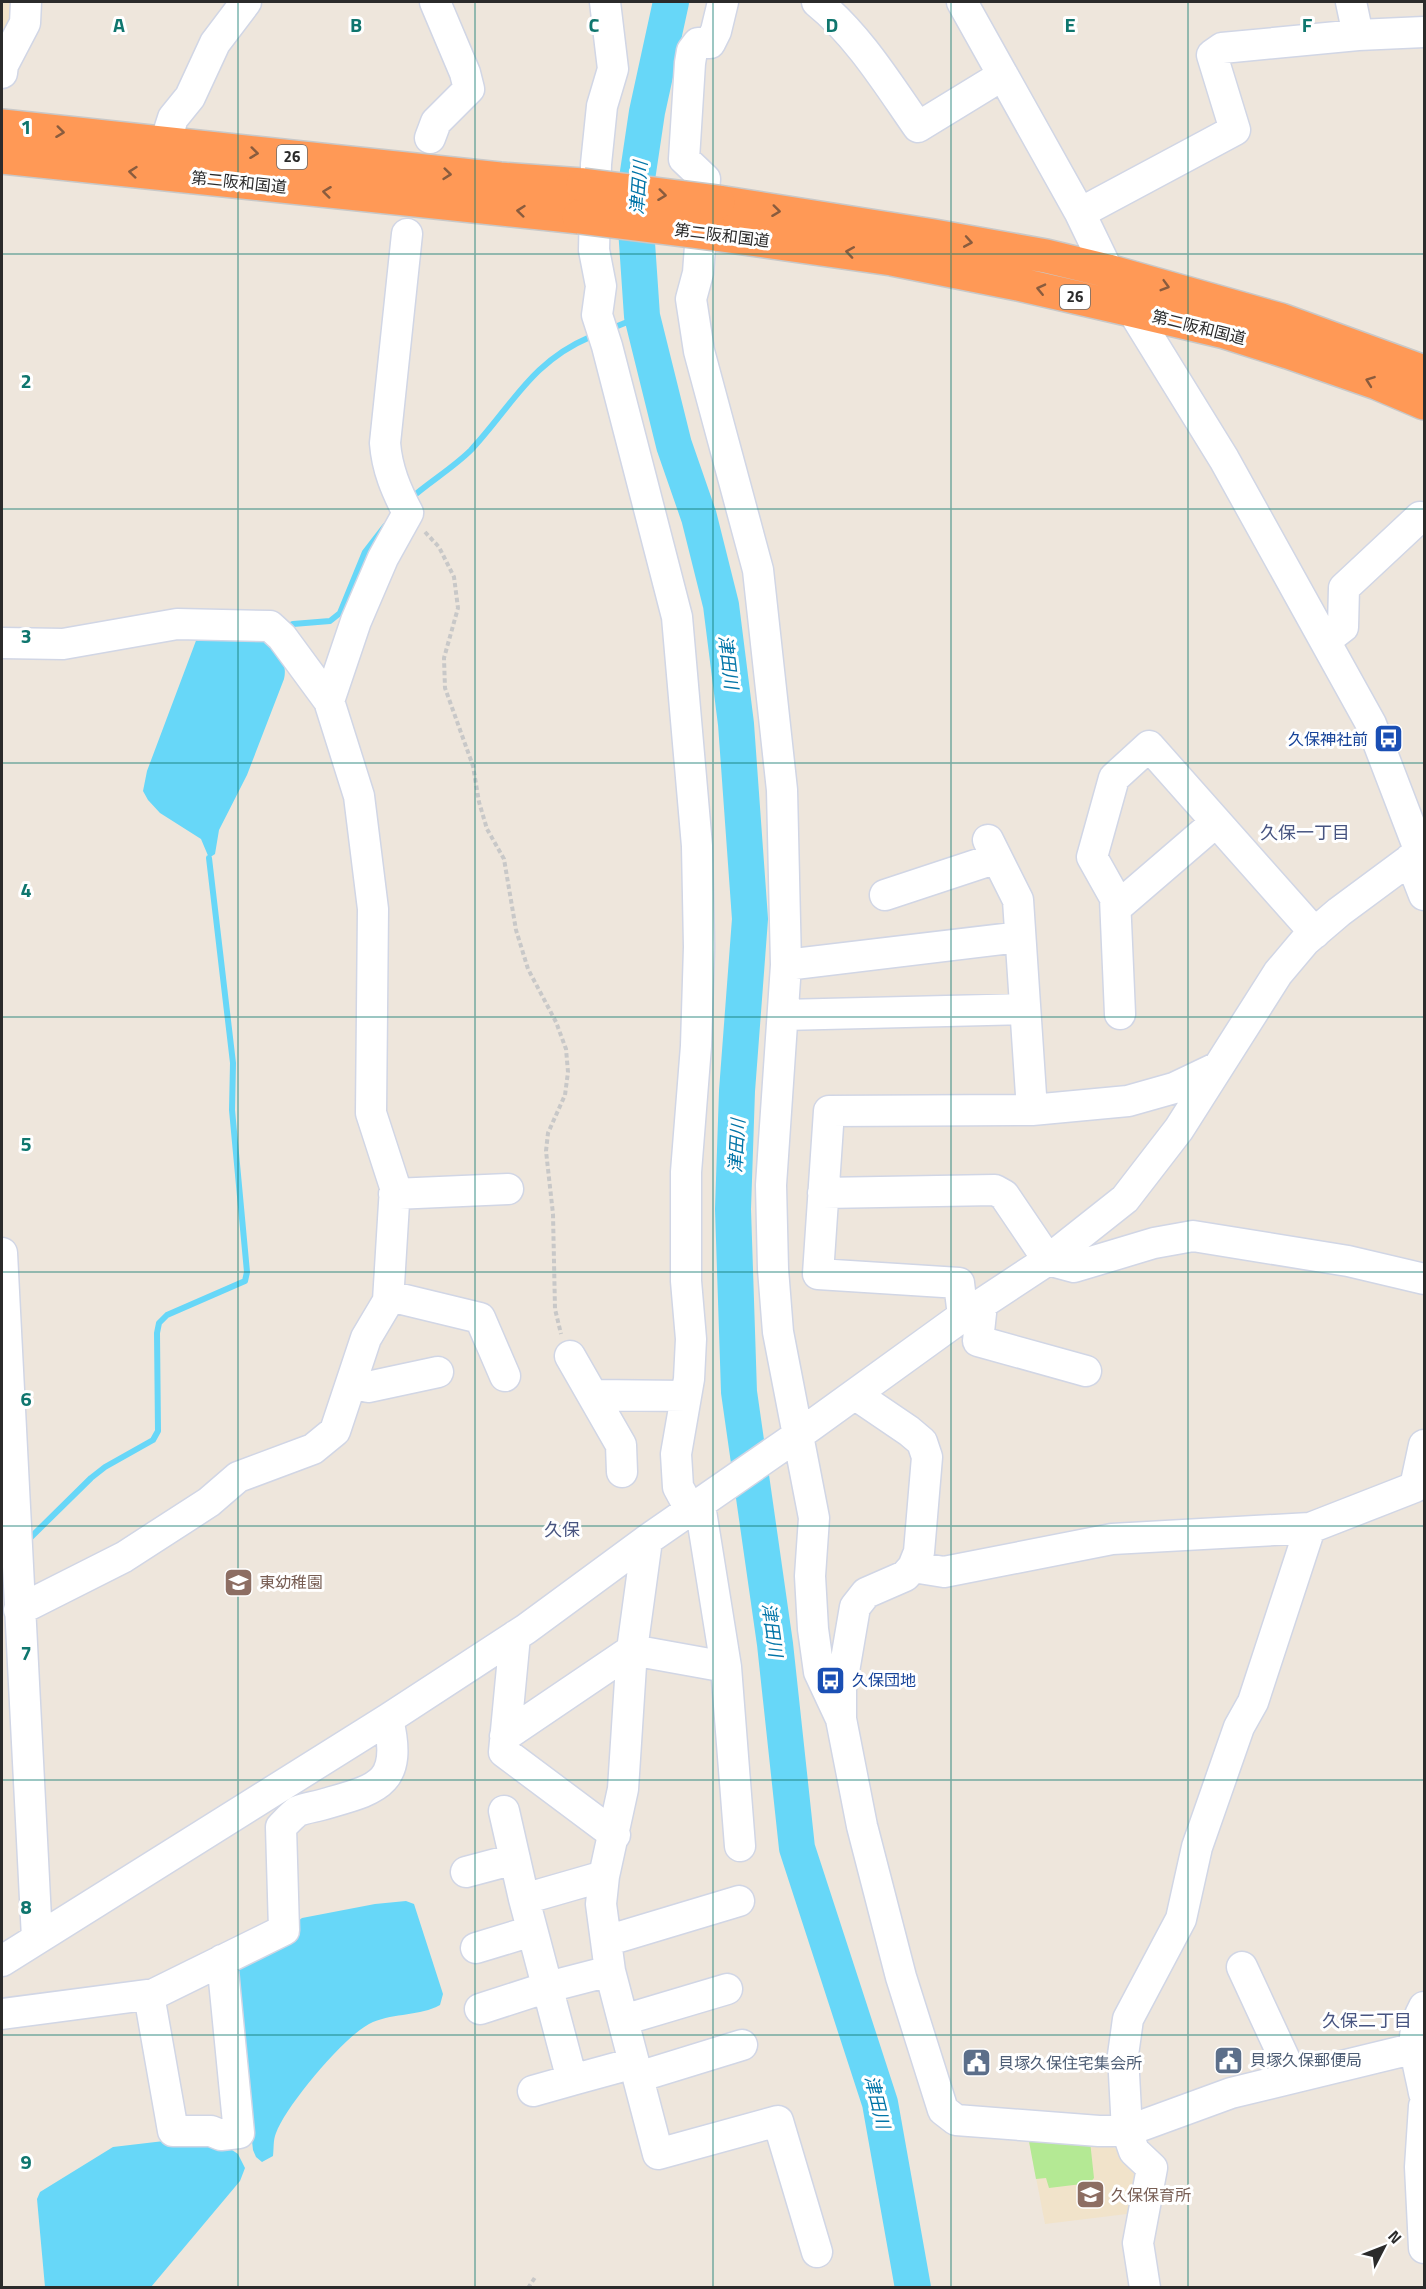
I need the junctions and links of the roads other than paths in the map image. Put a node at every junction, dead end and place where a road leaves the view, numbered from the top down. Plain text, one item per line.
1 (26, 2) edge
2 (246, 2) edge
3 (435, 2) edge
4 (605, 2) edge
5 (723, 2) edge
6 (817, 2) edge
7 (962, 2) edge
8 (1351, 2) edge
9 (1425, 32) edge
10 (1358, 35) junction
11 (2, 67) edge
12 (1003, 75) junction
13 (2, 126) edge
14 (430, 138) dead end
15 (165, 143) junction
16 (2, 157) edge
17 (581, 201) junction
18 (1080, 213) junction
19 (407, 234) dead end
20 (1108, 271) junction
21 (1131, 309) junction
22 (1425, 372) edge
23 (1425, 403) edge
24 (1420, 517) dead end
25 (1325, 641) junction
26 (2, 643) edge
27 (329, 701) junction
28 (1216, 822) junction
29 (1418, 853) edge
30 (885, 895) dead end
31 (1425, 895) edge
32 (1116, 908) junction
33 (1315, 933) junction
34 (1020, 937) junction
35 (786, 965) junction
36 (1025, 1009) junction
37 (783, 1014) junction
38 (1120, 1014) dead end
39 (1216, 1068) junction
40 (1032, 1110) junction
41 (508, 1189) dead end
42 (823, 1193) junction
43 (394, 1194) junction
44 (2, 1253) edge
45 (1048, 1260) junction
46 (1425, 1279) edge
47 (389, 1296) junction
48 (973, 1310) junction
49 (570, 1356) road end
50 (1086, 1371) dead end
51 (438, 1372) dead end
52 (505, 1376) dead end
53 (351, 1383) junction
54 (593, 1395) junction
55 (856, 1395) junction
56 (686, 1396) junction
57 (797, 1436) junction
58 (1425, 1445) edge
59 (622, 1472) dead end
60 (1420, 1488) edge
61 (695, 1508) junction
62 (1310, 1528) junction
63 (647, 1540) junction
64 (913, 1567) junction
65 (19, 1610) junction
66 (515, 1636) junction
67 (632, 1650) junction
68 (726, 1667) junction
69 (8, 1668) edge
70 (388, 1719) junction
71 (841, 1719) junction
72 (506, 1736) junction
73 (504, 1811) dead end
74 (615, 1835) junction
75 (740, 1846) dead end
76 (515, 1859) junction
77 (466, 1872) dead end
78 (603, 1876) junction
79 (524, 1899) junction
80 (739, 1901) dead end
81 (532, 1931) junction
82 (37, 1938) junction
83 (606, 1941) junction
84 (476, 1948) dead end
85 (2, 1960) edge
86 (222, 1960) junction
87 (1242, 1967) dead end
88 (610, 1971) junction
89 (548, 1987) junction
90 (727, 1989) dead end
91 (149, 1995) junction
92 (1425, 2007) edge
93 (480, 2009) dead end
94 (2, 2014) edge
95 (623, 2020) junction
96 (742, 2045) dead end
97 (1420, 2047) edge
98 (636, 2070) junction
99 (1293, 2077) junction
100 (572, 2080) junction
101 (533, 2091) dead end
102 (1425, 2092) edge
103 (1425, 2106) edge
104 (1127, 2131) junction
105 (1425, 2248) edge
106 (817, 2252) dead end
107 (1145, 2288) edge

1 - 11 street
2 - 15 street
3 - 14 street
4 - 56 street
5 - 35 street
6 - 12 street
7 - 12 street
8 - 10 street
9 - 10 street
10 - 18 street
12 - 18 street
13 -> 15 highway, 第二阪和国道 / 26
15 -> 17 highway, 第二阪和国道 / 26
17 -> 16 highway, 第二阪和国道 / 26
17 -> 20 highway, 第二阪和国道 / 26, bridge
21 -> 17 highway, 第二阪和国道 / 26, bridge
18 - 20 street
19 - 27 street
20 - 21 street
20 -> 22 highway, 第二阪和国道 / 26
23 -> 21 highway, 第二阪和国道 / 26
21 - 25 street
24 - 25 street
25 - 29 street
26 - 27 street
27 - 43 street
28 - 32 street
28 - 32 street
28 - 33 street
29 - 31 street
29 - 33 street
30 - 34 street
32 - 38 street
33 - 39 street
34 - 35 street
34 - 36 street
35 - 37 street
36 - 37 street
36 - 40 street
37 - 57 street
39 - 40 street
39 - 45 street
40 - 42 street
41 - 43 street
42 - 45 street
42 - 48 street
43 - 47 street
44 - 65 street
45 - 46 street
45 - 48 street
47 - 52 street
47 - 53 street
48 - 50 street
48 - 55 street
49 - 54 street
51 - 53 street
53 - 65 street
54 - 56 street
54 - 59 street
55 - 57 street
55 - 64 street
56 - 61 street
57 - 61 street
57 - 71 street
58 - 60 street
60 - 62 street
61 - 63 street
61 - 68 street
62 - 64 street
62 - 104 street
63 - 66 street
63 - 67 street
64 - 71 street
65 - 69 street
66 - 70 street
66 - 72 street
67 - 68 street
67 - 72 street
67 - 74 street
68 - 75 street
69 - 82 street
70 - 82 street
70 - 86 street
71 - 104 street
72 - 74 street
73 - 76 street
74 - 78 street
76 - 77 street
76 - 79 street
78 - 79 street
78 - 83 street
79 - 81 street
80 - 83 street
81 - 84 street
81 - 89 street
82 - 85 street
83 - 88 street
86 - 91 street
86 - 91 street
87 - 99 street
88 - 89 street
88 - 95 street
89 - 93 street
89 - 100 street
90 - 95 street
91 - 94 street
92 - 97 street
95 - 98 street
96 - 98 street
97 - 99 street
97 - 102 street
98 - 100 street
98 - 106 street
99 - 104 street
100 - 101 street
103 - 105 street
104 - 107 street

